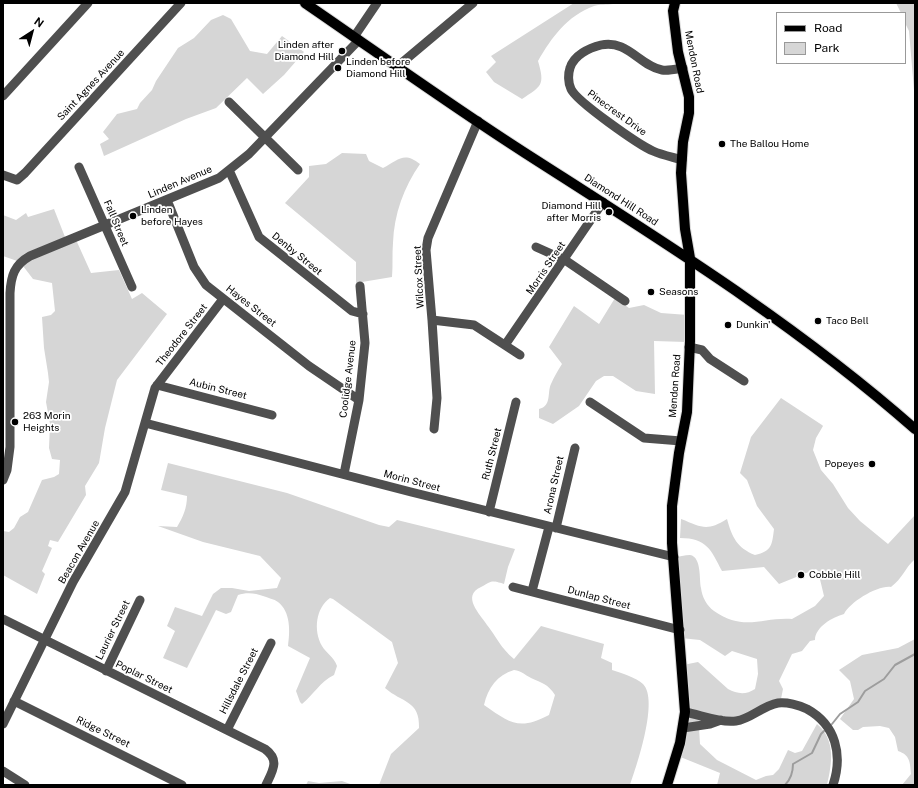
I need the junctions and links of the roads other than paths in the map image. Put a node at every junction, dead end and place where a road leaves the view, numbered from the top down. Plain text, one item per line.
1 (88, 3) edge
2 (180, 3) edge
3 (305, 3) edge
4 (377, 3) edge
5 (473, 3) edge
6 (674, 7) edge
7 (357, 39) junction
8 (398, 66) junction
9 (683, 68) junction
10 (3, 96) edge
11 (229, 102) dead end
12 (478, 121) junction
13 (265, 138) junction
14 (682, 160) junction
15 (79, 167) dead end
16 (229, 170) junction
17 (298, 170) dead end
18 (3, 175) edge
19 (167, 200) junction
20 (603, 202) junction
21 (105, 225) junction
22 (536, 247) dead end
23 (690, 258) junction
24 (565, 260) junction
25 (360, 286) dead end
26 (132, 287) dead end
27 (224, 299) junction
28 (625, 301) dead end
29 (363, 314) junction
30 (432, 320) junction
31 (505, 345) junction
32 (690, 347) junction
33 (520, 355) dead end
34 (744, 381) dead end
35 (158, 385) junction
36 (359, 400) junction
37 (516, 402) dead end
38 (590, 402) dead end
39 (272, 415) dead end
40 (144, 423) junction
41 (434, 429) dead end
42 (915, 429) edge
43 (681, 441) junction
44 (575, 448) dead end
45 (344, 474) junction
46 (3, 480) edge
47 (489, 512) junction
48 (553, 527) junction
49 (674, 557) junction
50 (513, 587) dead end
51 (532, 591) junction
52 (140, 600) dead end
53 (3, 619) edge
54 (680, 630) junction
55 (45, 640) junction
56 (271, 643) dead end
57 (106, 670) junction
58 (14, 701) junction
59 (685, 712) junction
60 (721, 720) junction
61 (3, 724) edge
62 (683, 728) junction
63 (227, 730) junction
64 (3, 771) edge
65 (25, 785) edge
66 (182, 785) edge
67 (266, 785) edge
68 (667, 785) edge
69 (833, 785) edge

1 - 10 street
2 - 18 street, Saint Agnes Avenue
3 - 7 main road, Diamond Hill Road
4 - 7 street, Linden Avenue
5 - 8 street
6 - 9 main road, Mendon Road
7 - 8 main road, Diamond Hill Road
7 - 13 street, Linden Avenue
8 - 12 main road, Diamond Hill Road
9 - 14 main road, Mendon Road
9 - 14 street, Pinecrest Drive
11 - 13 street
12 - 20 main road, Diamond Hill Road
12 - 30 street, Wilcox Street
13 - 16 street, Linden Avenue
13 - 17 street
14 - 23 main road, Mendon Road
15 - 21 street, Fall Street
16 - 19 street, Linden Avenue
16 - 29 street, Denby Street
19 - 21 street, Linden Avenue
19 - 27 street, Hayes Street
20 - 23 main road, Diamond Hill Road
20 - 24 street, Morris Street
21 - 26 street, Fall Street
21 - 46 street, Linden Avenue
22 - 24 street
23 - 32 main road, Mendon Road
23 - 42 main road, Diamond Hill Road
24 - 28 street
24 - 31 street, Morris Street
25 - 29 street, Coolidge Avenue
27 - 35 street, Theodore Street
27 - 36 street, Hayes Street
29 - 36 street, Coolidge Avenue
30 - 31 street, Wilcox Street
30 - 41 street
31 - 33 street, Wilcox Street
32 - 34 street
32 - 43 main road, Mendon Road
35 - 39 street, Aubin Street
35 - 40 street, Beacon Avenue
36 - 45 street, Coolidge Avenue
37 - 47 street, Ruth Street
38 - 43 street
40 - 45 street, Morin Street
40 - 55 street, Beacon Avenue
43 - 49 main road, Mendon Road
44 - 48 street, Arona Street
45 - 47 street, Morin Street
47 - 48 street, Morin Street
48 - 49 street, Morin Street
48 - 51 street, Arona Street
49 - 54 main road, Mendon Road
50 - 51 street, Dunlap Street
51 - 54 street, Dunlap Street
52 - 57 street, Laurier Street
53 - 55 street, Poplar Street
54 - 59 main road, Mendon Road
55 - 57 street, Poplar Street
55 - 58 street, Beacon Avenue
56 - 63 street, Hillsdale Street
57 - 63 street, Poplar Street
58 - 61 street, Beacon Avenue
58 - 66 street, Ridge Street
59 - 60 street
59 - 62 main road, Mendon Road
60 - 62 street
60 - 69 street
62 - 68 main road, Mendon Road
63 - 67 street, Poplar Street
64 - 65 street

